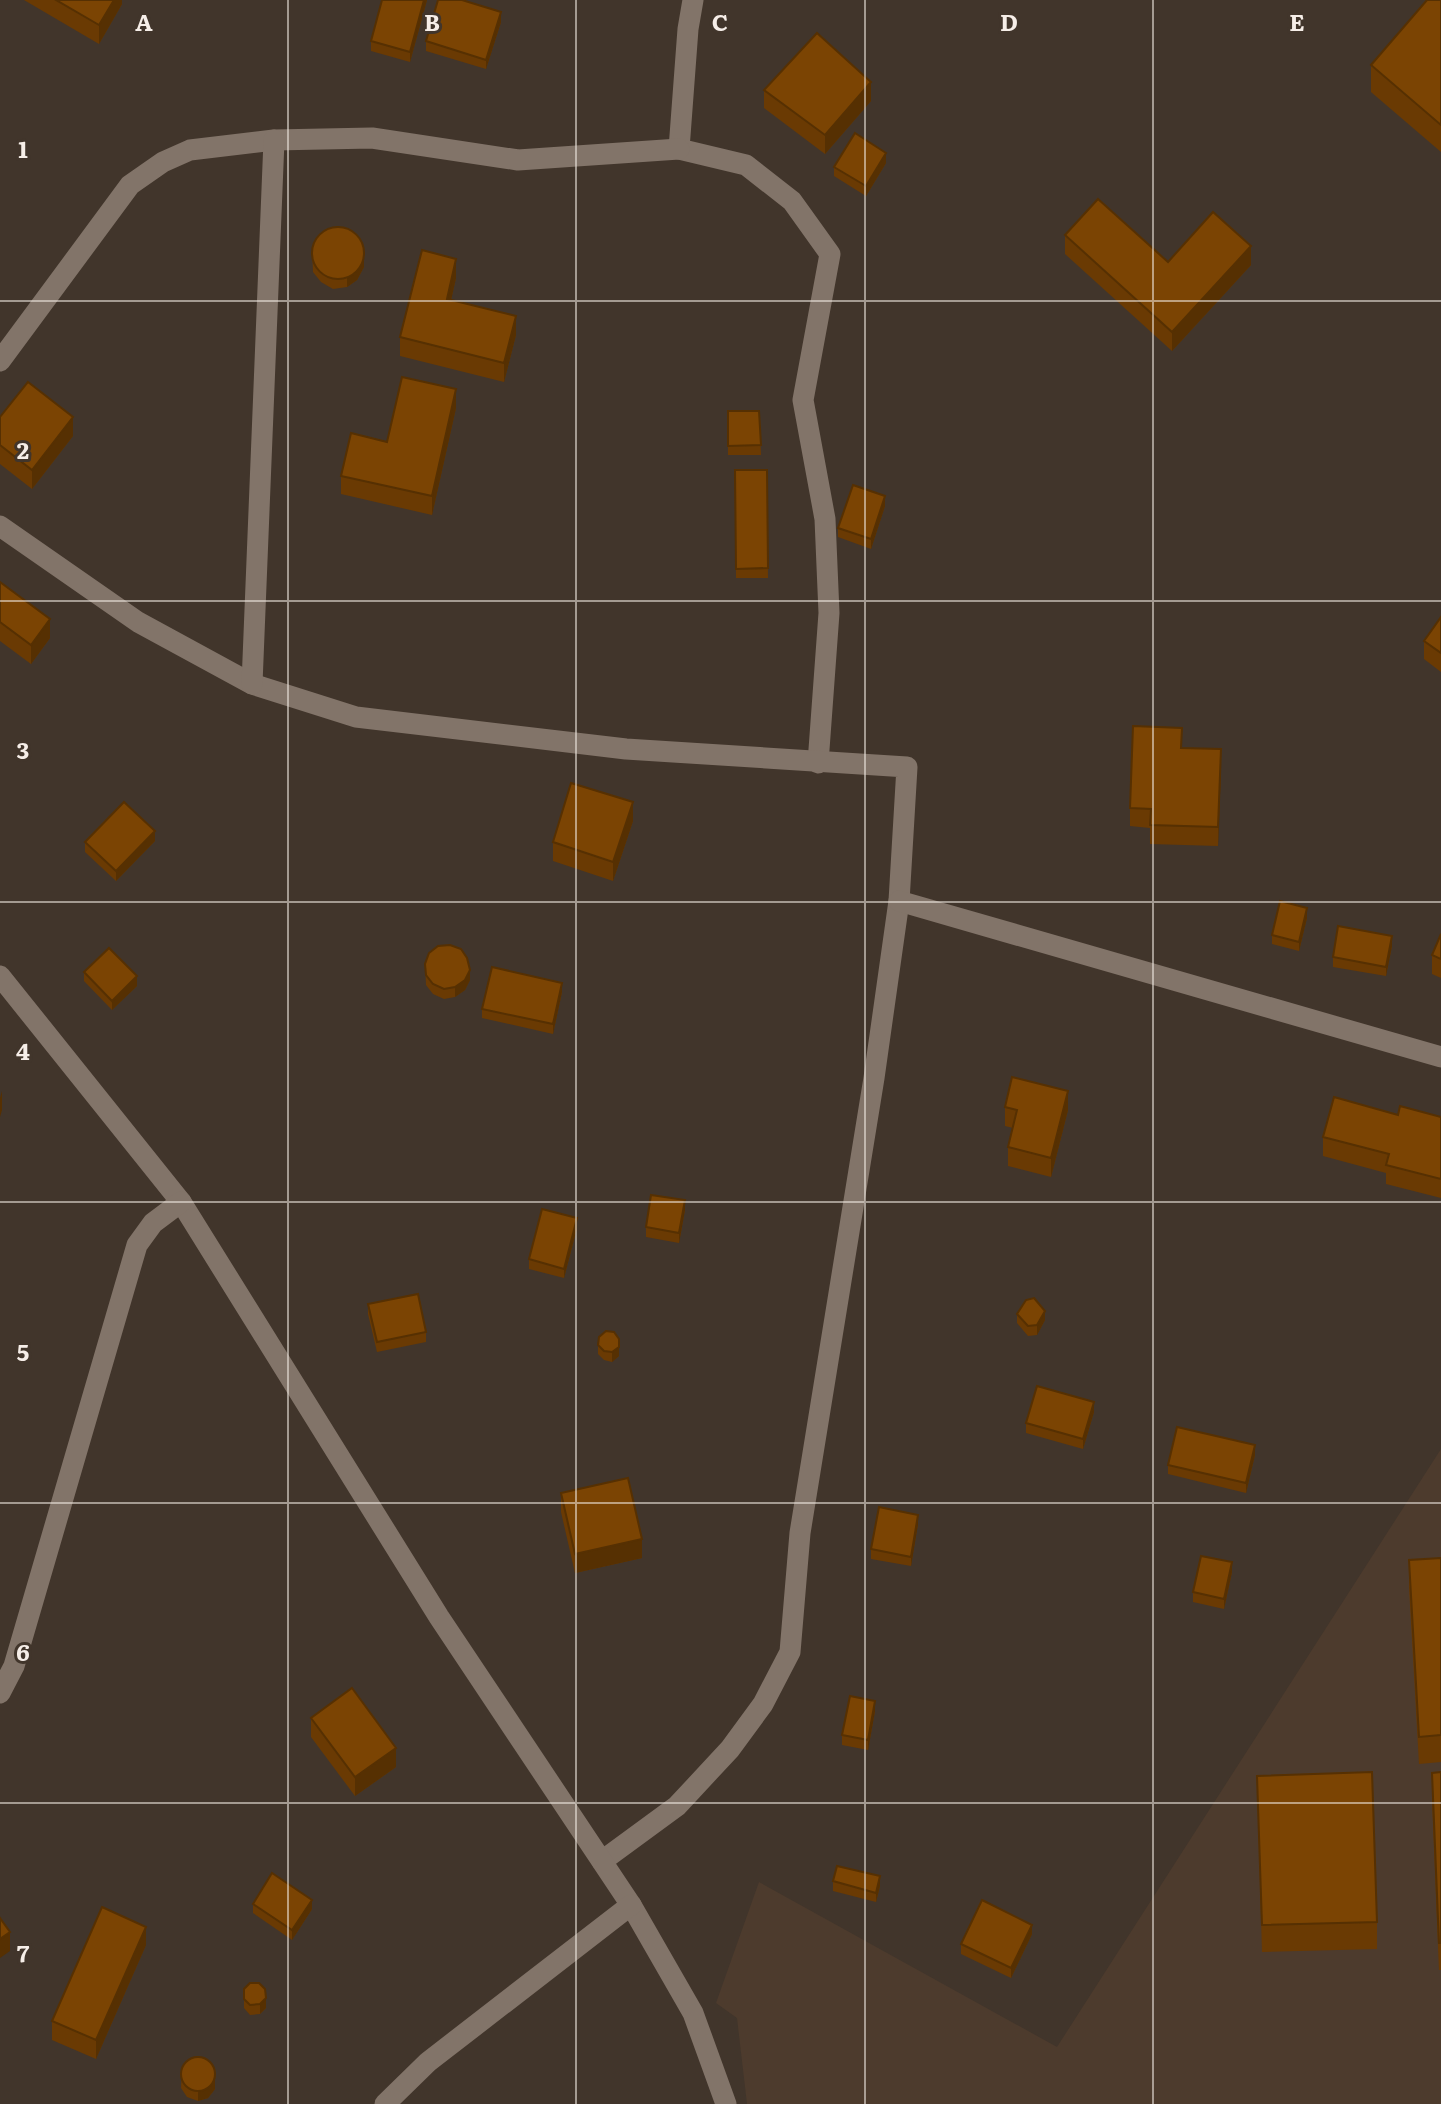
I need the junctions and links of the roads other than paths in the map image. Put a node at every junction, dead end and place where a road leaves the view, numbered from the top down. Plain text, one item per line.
1 (693, 0) edge
2 (274, 140) junction
3 (679, 149) junction
4 (0, 361) edge
5 (0, 526) edge
6 (253, 684) junction
7 (818, 763) junction
8 (899, 901) junction
9 (0, 976) edge
10 (1441, 1056) edge
11 (181, 1202) junction
12 (0, 1693) edge
13 (602, 1861) junction
14 (631, 1905) junction
15 (385, 2104) edge
16 (726, 2104) edge

1 - 3 street
2 - 3 street
2 - 4 street
2 - 6 street
3 - 7 street
5 - 6 street
6 - 7 street
7 - 8 street
8 - 10 street
8 - 13 street
9 - 11 street
11 - 12 street
11 - 13 street
13 - 14 street
14 - 15 street
14 - 16 street

